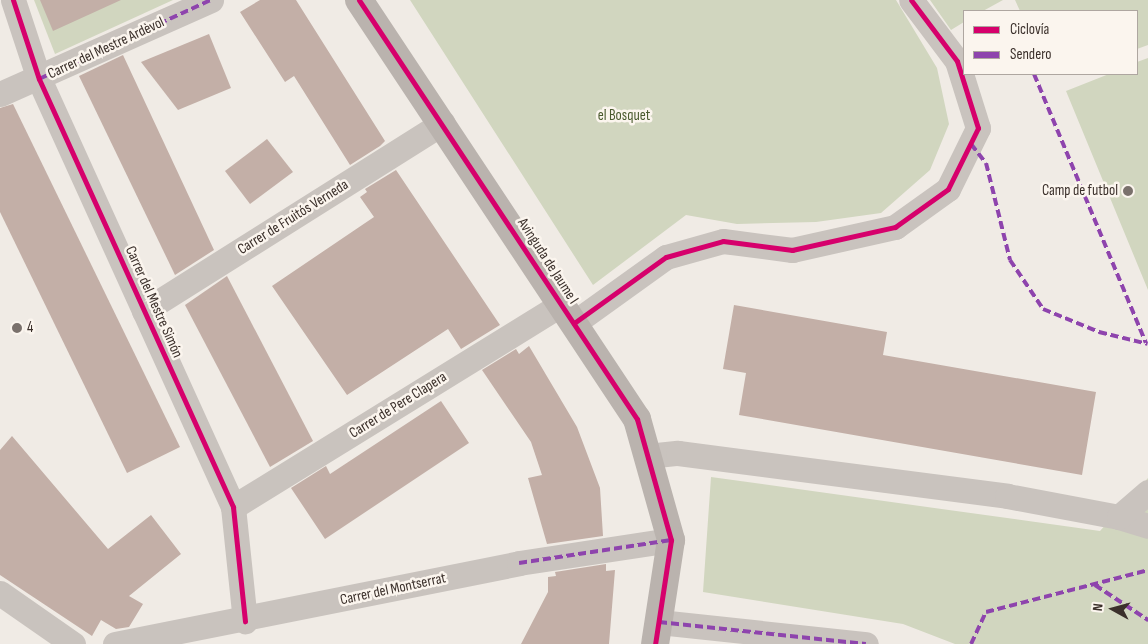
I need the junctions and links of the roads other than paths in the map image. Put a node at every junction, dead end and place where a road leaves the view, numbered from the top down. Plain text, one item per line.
1 (13, 0) edge
2 (211, 0) edge
3 (359, 0) edge
4 (911, 0) edge
5 (39, 79) junction
6 (0, 94) edge
7 (443, 123) junction
8 (144, 312) junction
9 (568, 314) junction
10 (647, 456) junction
11 (1148, 492) edge
12 (233, 507) junction
13 (1120, 517) junction
14 (1148, 526) edge
15 (671, 540) junction
16 (0, 593) edge
17 (245, 621) junction
18 (657, 633) edge
19 (73, 644) edge
20 (115, 644) edge
21 (860, 644) edge

1 - 5 street, Carrer del Mestre Simón
2 - 5 street, Carrer del Mestre Ardèvol
3 - 7 street, Avinguda de Jaume I
4 - 9 street, Carrer de Pere Clapera
5 - 6 street, Carrer del Mestre Ardèvol
5 - 8 street, Carrer del Mestre Simón
7 - 8 street, Carrer de Fruitós Verneda
7 - 9 street, Avinguda de Jaume I
8 - 12 street, Carrer del Mestre Simón
9 - 10 street, Avinguda de Jaume I
9 - 12 street, Carrer de Pere Clapera
10 - 13 street
10 - 15 street, Avinguda de Jaume I
11 - 13 street
12 - 17 street, Carrer del Mestre Simón
13 - 14 street
15 - 17 street, Carrer del Montserrat
15 - 18 street, Avinguda de Jaume I
16 - 19 street
17 - 20 street, Carrer del Montserrat
18 - 21 street

